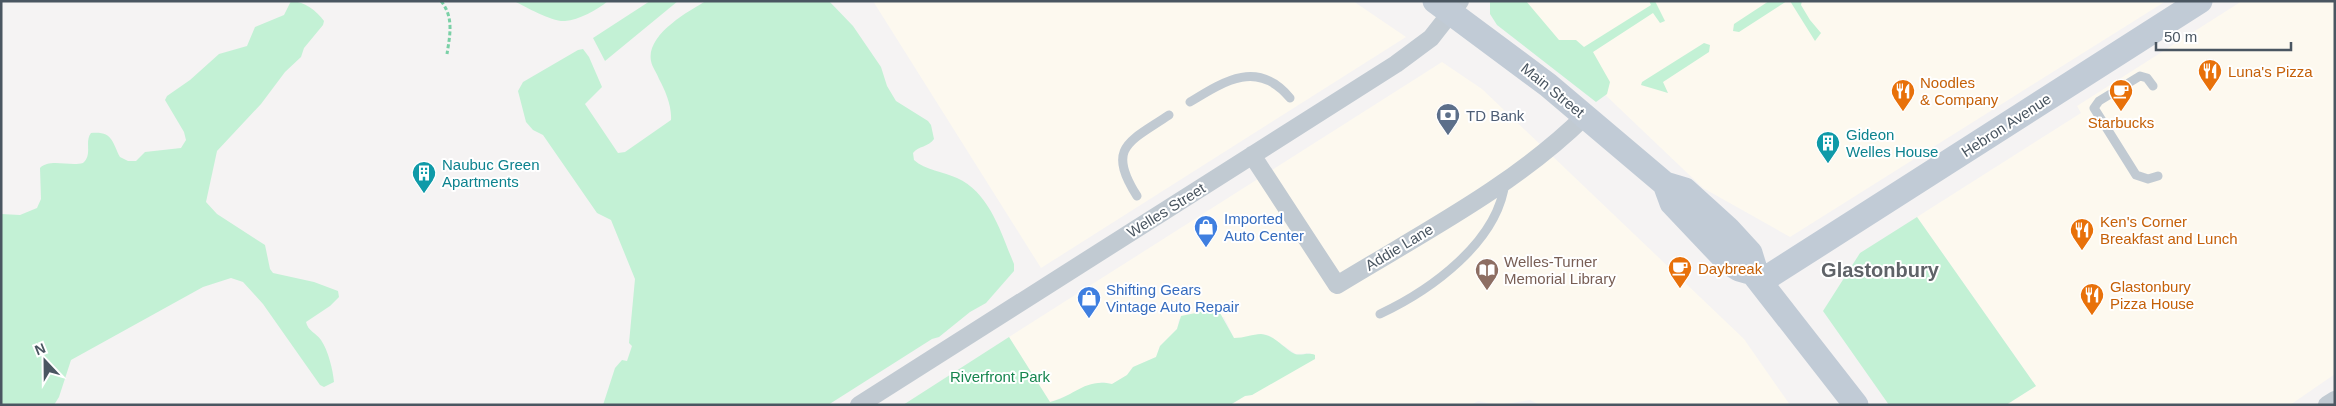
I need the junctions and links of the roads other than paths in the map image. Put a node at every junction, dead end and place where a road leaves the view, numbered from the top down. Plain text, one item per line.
1 (2200, 1) edge
2 (1448, 5) edge
3 (2153, 86) dead end
4 (1290, 98) dead end
5 (1190, 102) dead end
6 (1169, 115) dead end
7 (1586, 116) junction
8 (1252, 155) junction
9 (2158, 176) dead end
10 (1505, 181) junction
11 (1137, 196) dead end
12 (1757, 277) junction
13 (1380, 314) dead end
14 (2335, 400) edge
15 (859, 405) edge
16 (1856, 405) edge
17 (2327, 405) edge

1 - 12 main road, Hebron Avenue
2 - 7 main road, Main Street
2 - 8 street, Welles Street
3 - 9 lane
4 - 5 lane
6 - 11 lane
7 - 10 street, Addie Lane
7 - 12 main road, Main Street
8 - 10 street, Addie Lane
8 - 15 street, Welles Street
10 - 13 lane
12 - 16 main road, Main Street
14 - 17 street

